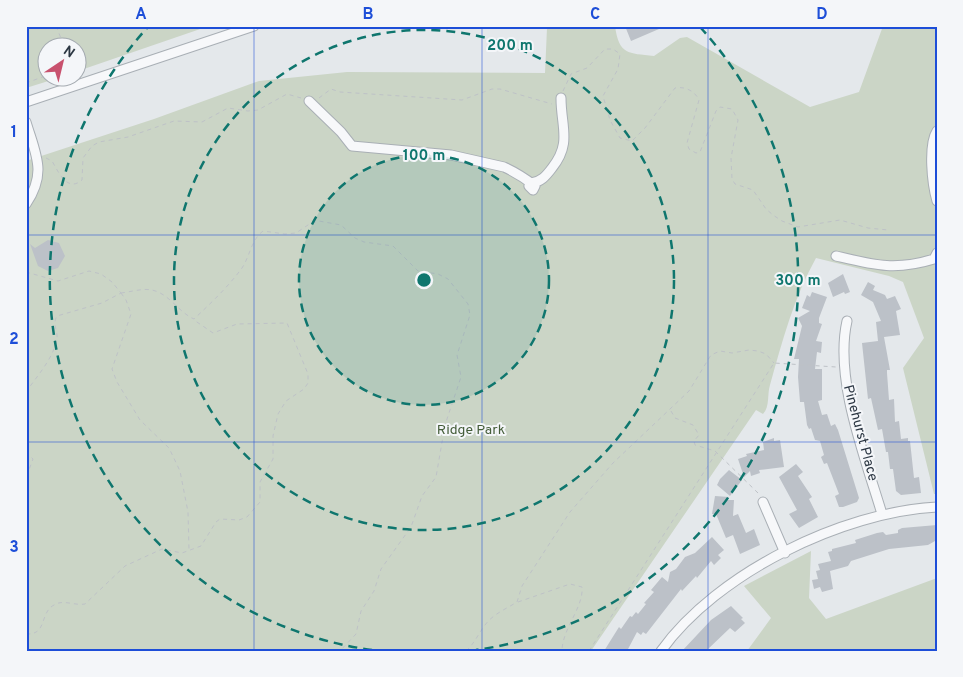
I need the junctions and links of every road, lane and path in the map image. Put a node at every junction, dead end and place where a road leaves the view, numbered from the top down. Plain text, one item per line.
1 (56, 26) edge
2 (254, 26) edge
3 (61, 38) edge
4 (38, 79) edge
5 (26, 83) edge
6 (561, 98) junction
7 (309, 101) junction
8 (26, 102) edge
9 (26, 122) edge
10 (937, 131) edge
11 (38, 161) junction
12 (937, 201) edge
13 (26, 204) edge
14 (888, 230) dead end
15 (937, 253) edge
16 (836, 256) dead end
17 (26, 272) edge
18 (121, 292) junction
19 (194, 319) junction
20 (847, 322) dead end
21 (774, 363) junction
22 (844, 368) junction
23 (26, 392) edge
24 (670, 410) junction
25 (715, 451) junction
26 (26, 452) edge
27 (26, 478) edge
28 (763, 502) joint
29 (937, 507) edge
30 (882, 514) junction
31 (189, 551) junction
32 (785, 553) junction
33 (517, 602) junction
34 (26, 634) edge
35 (340, 651) edge
36 (466, 651) edge
37 (562, 651) edge
38 (589, 651) edge
39 (660, 651) edge

1 - 3 path
2 - 8 street
4 - 5 path
6 - 7 path
6 - 7 street
6 - 14 path
7 - 11 path
9 - 11 street
10 - 12 street
11 - 13 street
15 - 16 street
17 - 18 path
18 - 19 path
18 - 23 path
18 - 31 path
19 - 31 path
19 - 35 path
20 - 22 street, Pinehurst Place
21 - 22 path
21 - 24 path
21 - 25 path
22 - 30 street, Pinehurst Place
24 - 25 path
24 - 33 path
25 - 28 path
25 - 38 path
26 - 27 path
28 - 32 street
29 - 30 street
30 - 32 street
31 - 34 path
32 - 39 street
33 - 36 path
33 - 37 path

